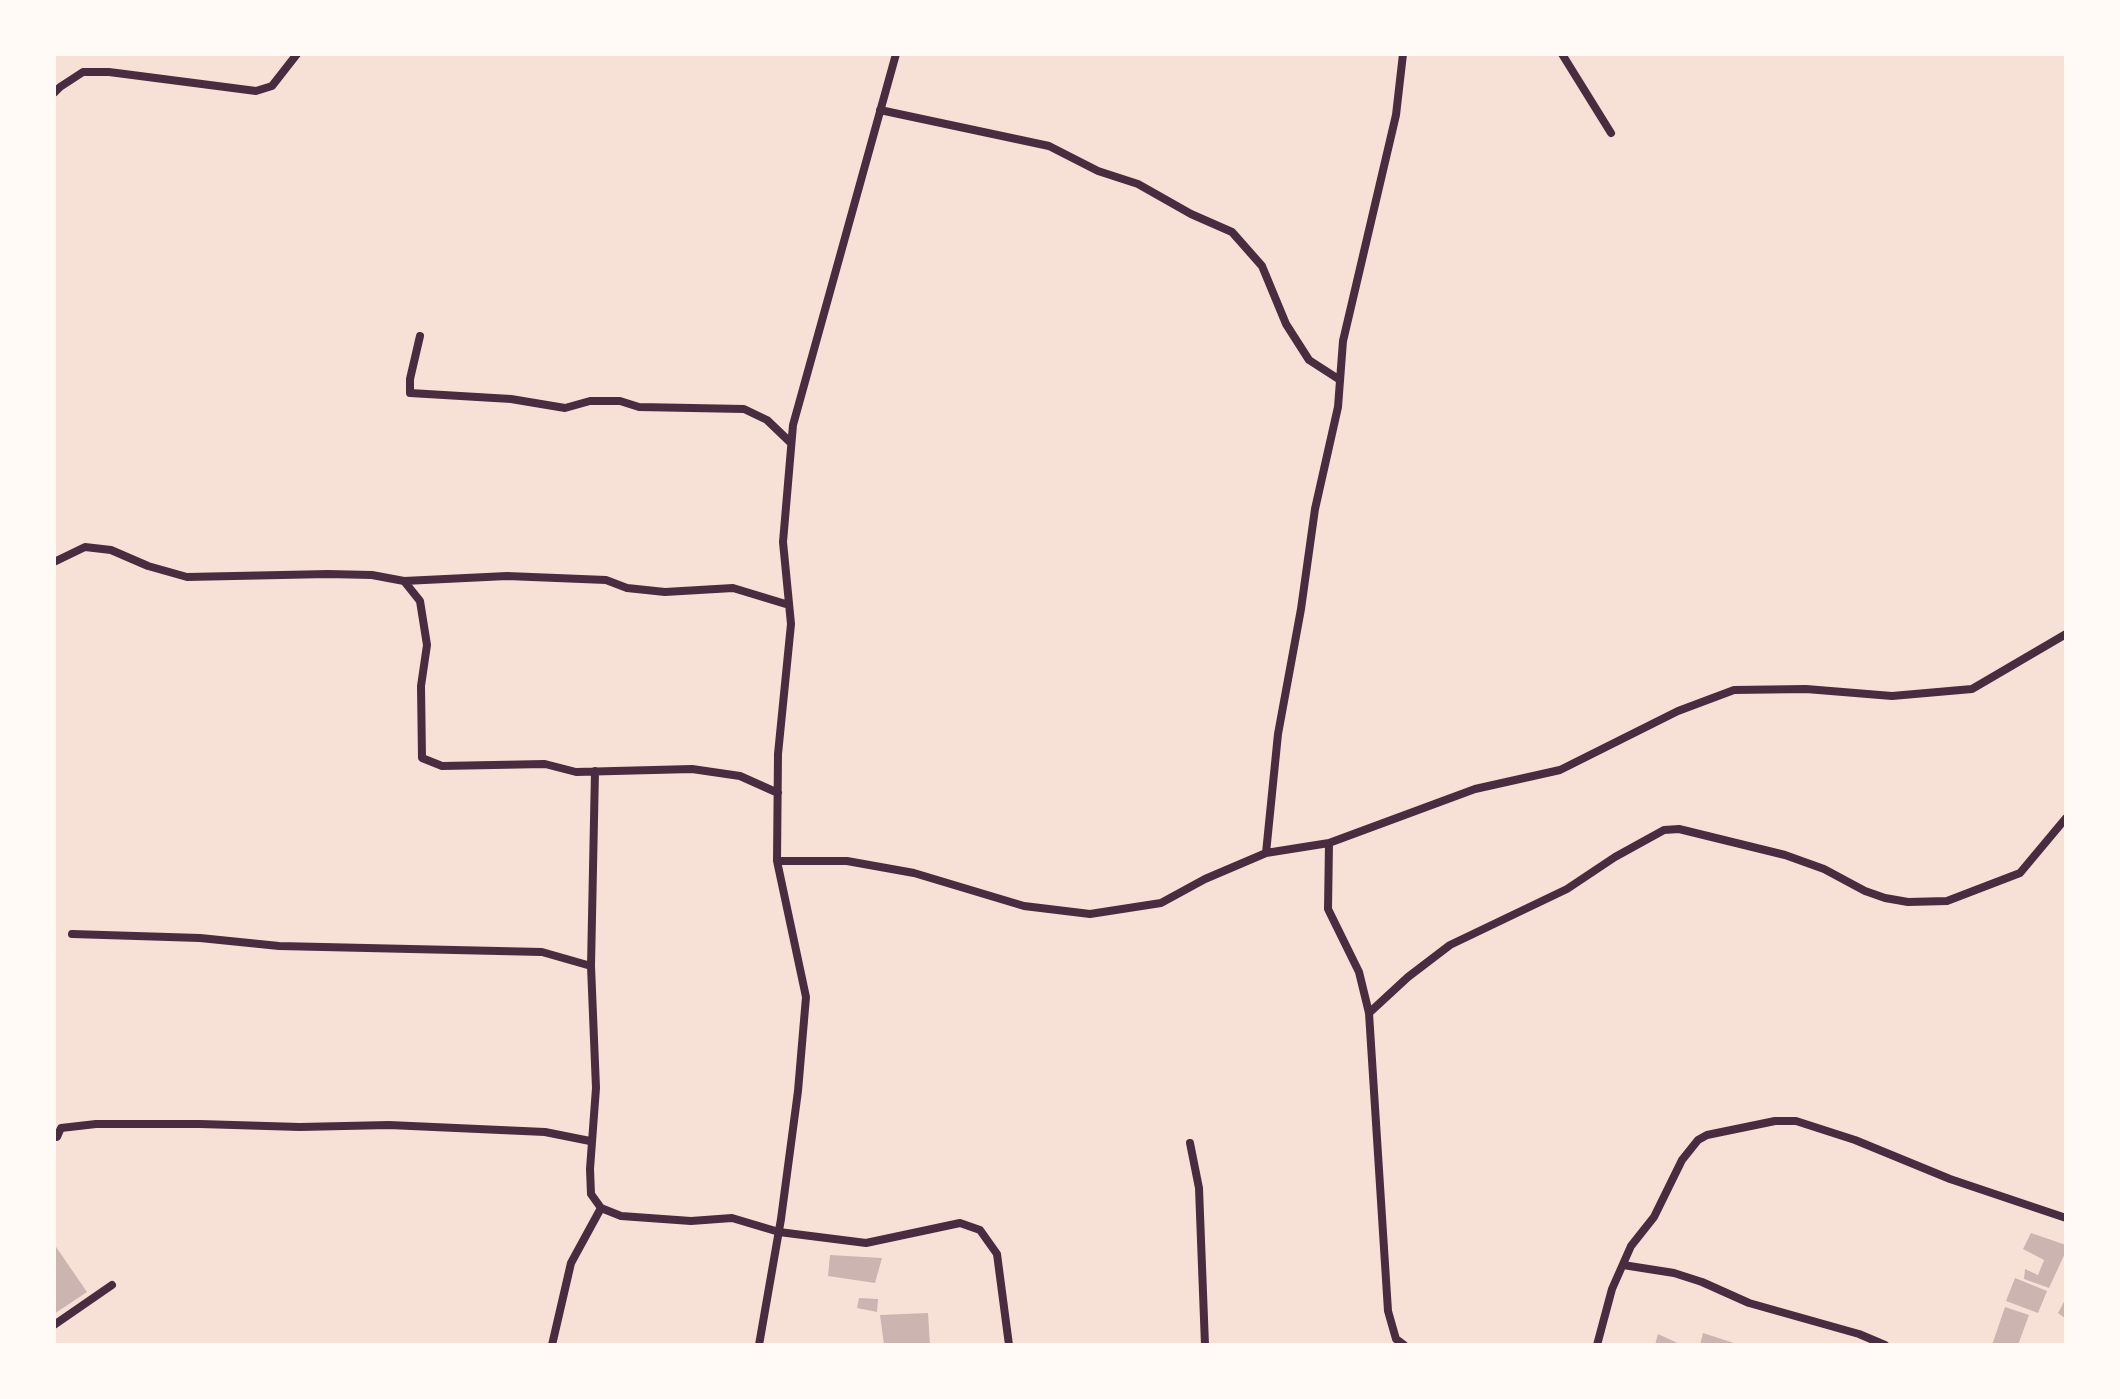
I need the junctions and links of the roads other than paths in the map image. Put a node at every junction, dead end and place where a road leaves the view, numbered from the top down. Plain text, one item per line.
1 (297, 54) edge
2 (896, 54) edge
3 (1403, 54) edge
4 (1562, 54) edge
5 (54, 93) edge
6 (880, 110) junction
7 (1611, 133) dead end
8 (420, 336) dead end
9 (1340, 380) junction
10 (791, 443) junction
11 (54, 562) edge
12 (404, 581) junction
13 (789, 605) junction
14 (2066, 634) edge
15 (595, 771) junction
16 (778, 793) junction
17 (2066, 818) edge
18 (1329, 843) junction
19 (1266, 853) junction
20 (777, 861) junction
21 (72, 934) dead end
22 (591, 966) junction
23 (1369, 1013) junction
24 (54, 1137) edge
25 (590, 1141) junction
26 (1190, 1143) dead end
27 (601, 1208) junction
28 (2066, 1218) edge
29 (779, 1232) junction
30 (1623, 1265) junction
31 (112, 1285) dead end
32 (54, 1325) edge
33 (552, 1345) edge
34 (759, 1345) edge
35 (1009, 1345) edge
36 (1205, 1345) edge
37 (1404, 1345) edge
38 (1597, 1345) edge
39 (1885, 1345) edge

1 - 5 street
2 - 6 street
3 - 9 street
4 - 7 street
6 - 9 street
6 - 10 street
8 - 10 street
9 - 19 street
10 - 13 street
11 - 12 street
12 - 13 street
12 - 15 street
13 - 16 street
14 - 18 street
15 - 16 street
15 - 22 street
16 - 20 street
17 - 23 street
18 - 19 street
18 - 23 street
19 - 20 street
20 - 29 street
21 - 22 street
22 - 25 street
23 - 37 street
24 - 25 street
25 - 27 street
26 - 36 street
27 - 29 street
27 - 33 street
28 - 30 street
29 - 34 street
29 - 35 street
30 - 38 street
30 - 39 street
31 - 32 street

